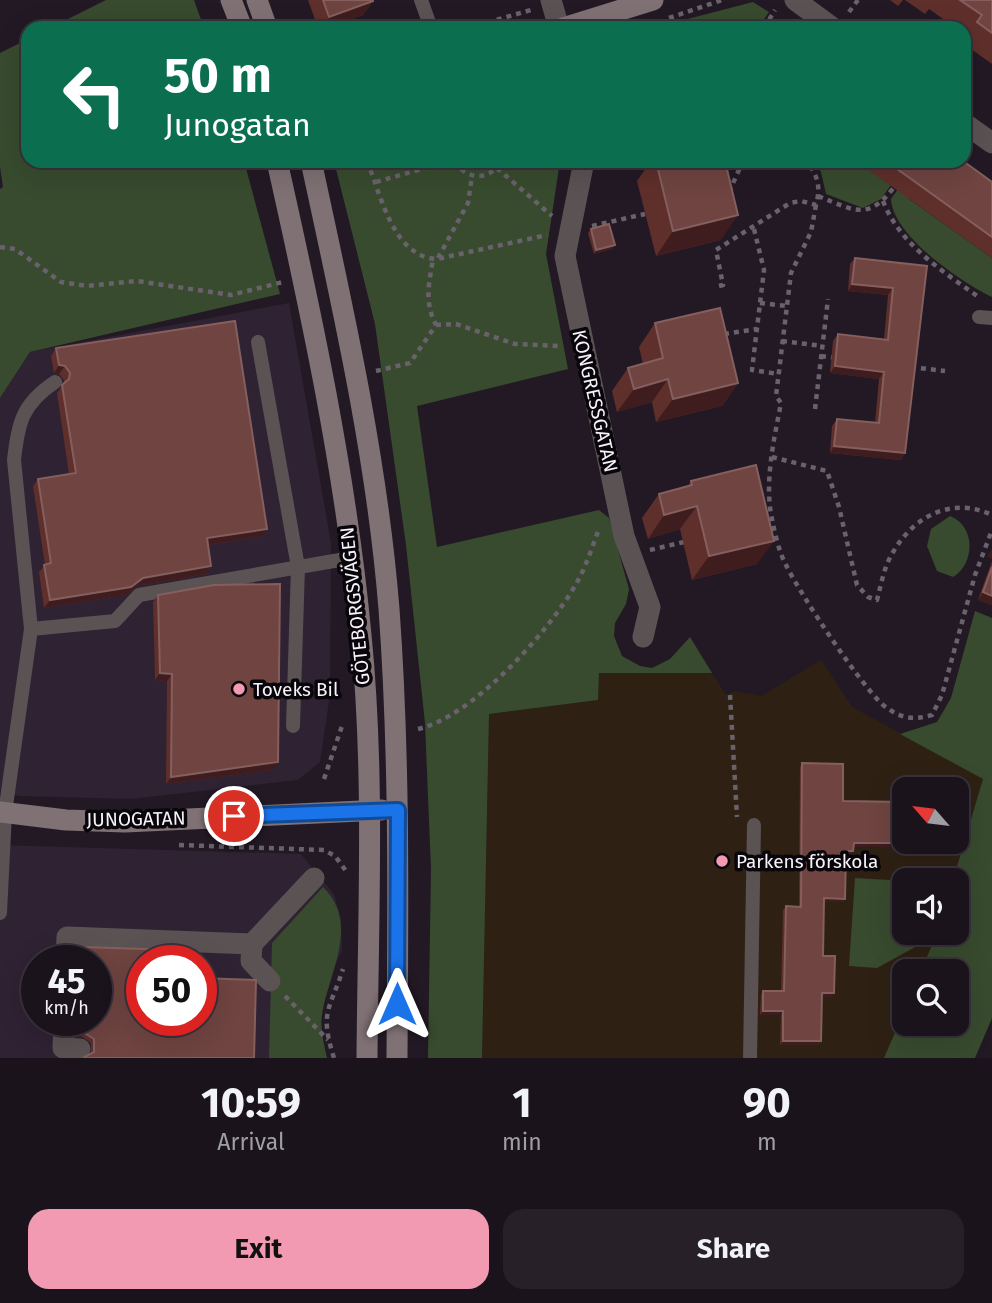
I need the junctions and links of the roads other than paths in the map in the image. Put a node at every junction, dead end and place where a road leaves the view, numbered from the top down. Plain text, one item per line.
1 (232, 0) edge
2 (257, 0) edge
3 (421, 0) edge
4 (800, 2) edge
5 (542, 4) edge
6 (655, 11) edge
7 (240, 21) edge
8 (264, 21) edge
9 (428, 21) edge
10 (555, 21) edge
11 (600, 21) edge
12 (835, 21) edge
13 (971, 127) edge
14 (992, 143) edge
15 (279, 168) edge
16 (312, 168) edge
17 (583, 168) edge
18 (258, 342) dead end
19 (55, 382) dead end
20 (351, 558) junction
21 (298, 567) junction
22 (32, 629) junction
23 (643, 637) dead end
24 (293, 726) dead end
25 (368, 810) junction
26 (398, 810) junction
27 (3, 812) edge
28 (754, 825) dead end
29 (314, 878) dead end
30 (0, 912) edge
31 (252, 944) junction
32 (67, 945) edge
33 (270, 981) road end
34 (63, 1036) edge
35 (80, 1049) dead end
36 (367, 1058) edge
37 (397, 1058) edge
38 (750, 1058) edge

1 - 7 main road
2 - 8 main road
3 - 9 lane
4 - 12 street
5 - 10 street
6 - 11 main road
13 - 14 street
15 - 20 main road, GÖTEBORGSVÄGEN
16 - 26 main road, GÖTEBORGSVÄGEN
17 - 23 street, KONGRESSGATAN
18 - 21 lane
19 - 22 lane
20 - 21 lane
20 - 25 main road, GÖTEBORGSVÄGEN
21 - 22 lane
21 - 24 lane
22 - 27 lane
25 - 26 main road, JUNOGATAN
25 - 27 main road, JUNOGATAN
25 - 36 main road, GÖTEBORGSVÄGEN
26 - 37 main road, GÖTEBORGSVÄGEN
27 - 30 lane
28 - 38 lane
29 - 31 street
31 - 32 street
31 - 33 street
34 - 35 street

